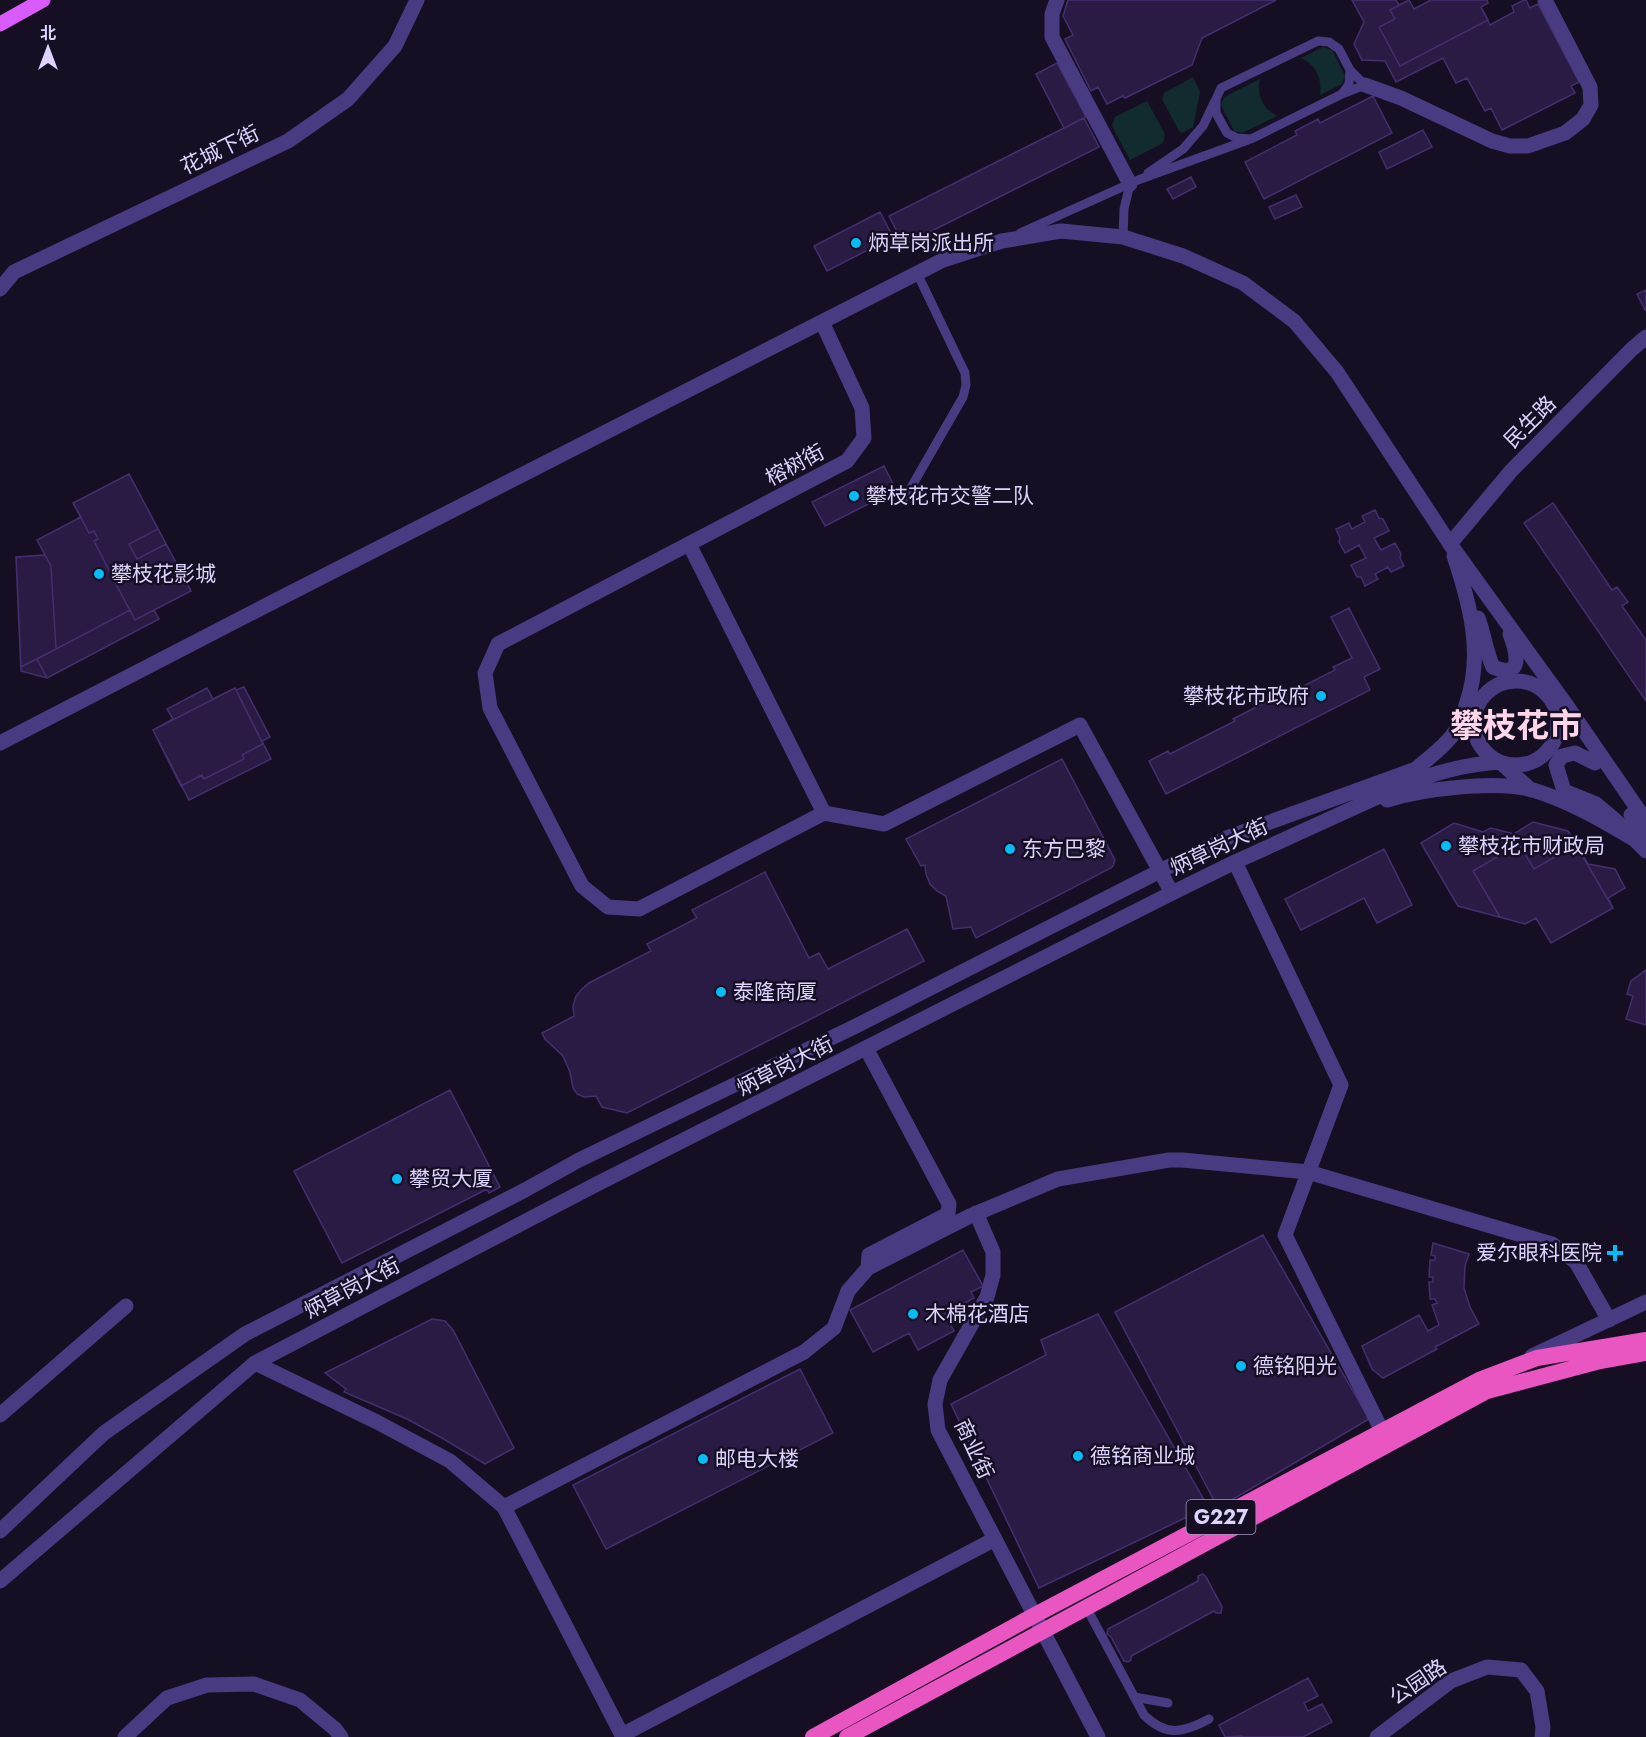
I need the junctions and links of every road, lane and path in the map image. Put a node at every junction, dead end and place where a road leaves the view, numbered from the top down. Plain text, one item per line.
1 (43, 0) edge
2 (417, 0) edge
3 (1057, 0) edge
4 (1545, 0) edge
5 (0, 24) edge
6 (1350, 70) junction
7 (1365, 86) junction
8 (1342, 94) junction
9 (1216, 99) junction
10 (1251, 139) junction
11 (1134, 182) junction
12 (1123, 237) junction
13 (1002, 241) junction
14 (917, 273) junction
15 (0, 289) edge
16 (822, 322) junction
17 (1646, 337) edge
18 (904, 498) dead end
19 (689, 544) junction
20 (1450, 544) junction
21 (1462, 582) junction
22 (1487, 594) junction
23 (1505, 623) junction
24 (1475, 648) junction
25 (1550, 697) junction
26 (1479, 701) junction
27 (1459, 726) junction
28 (0, 743) edge
29 (1500, 762) junction
30 (1595, 763) junction
31 (1531, 790) junction
32 (824, 813) junction
33 (1338, 815) junction
34 (1646, 821) edge
35 (1639, 838) edge
36 (1646, 851) edge
37 (1235, 862) junction
38 (1160, 871) junction
39 (1172, 893) junction
40 (866, 1048) junction
41 (1308, 1172) junction
42 (976, 1213) junction
43 (868, 1268) junction
44 (1646, 1302) edge
45 (126, 1306) dead end
46 (1609, 1320) junction
47 (1646, 1340) edge
48 (1646, 1353) edge
49 (255, 1363) junction
50 (1479, 1380) junction
51 (0, 1415) edge
52 (1382, 1431) junction
53 (504, 1506) junction
54 (0, 1531) edge
55 (995, 1539) junction
56 (0, 1581) edge
57 (1078, 1593) junction
58 (1086, 1608) junction
59 (1039, 1623) junction
60 (1134, 1697) junction
61 (1168, 1702) dead end
62 (1209, 1719) dead end
63 (125, 1737) edge
64 (341, 1737) edge
65 (813, 1737) edge
66 (847, 1737) edge
67 (1098, 1737) edge
68 (1377, 1737) edge
69 (1542, 1737) edge

1 - 5 main road
2 - 15 street, 花城下街
3 - 11 street
4 - 7 street
6 - 7 lane
6 - 8 lane
6 - 9 lane
7 - 8 lane
8 - 10 lane
9 - 10 lane
9 - 11 lane
10 - 11 lane
11 - 12 lane
11 - 13 lane
12 - 13 street
12 - 20 street
13 - 14 street
14 - 16 street
14 - 18 lane
16 - 19 street, 榕树街
16 - 28 street
17 - 20 street, 民生路
19 - 32 street
19 - 32 street, 榕树街
20 - 21 street
20 - 22 street
21 - 23 street
21 - 24 street
22 - 23 street
22 - 34 street
23 - 25 street
24 - 26 street
24 - 27 street
25 - 26 street
25 - 29 street
25 - 30 street
26 - 27 street, 炳草岗大街
26 - 29 street
27 - 38 street, 炳草岗大街
29 - 31 street
29 - 33 street
30 - 35 street
30 - 35 street
31 - 33 street
31 - 35 street
32 - 38 street
33 - 37 street, 炳草岗大街
35 - 36 street
37 - 39 street, 炳草岗大街
37 - 41 street
38 - 39 street
38 - 54 street, 炳草岗大街
39 - 40 street, 炳草岗大街
40 - 43 street
40 - 49 street, 炳草岗大街
41 - 42 street
41 - 46 street
41 - 52 street
42 - 43 street
42 - 55 street, 商业街
43 - 53 street
44 - 46 street
45 - 51 street
46 - 50 street
47 - 50 highway, G227
48 - 58 highway, G227
49 - 53 street
49 - 56 street, 炳草岗大街
50 - 52 highway, G227
52 - 57 highway, G227
53 - 55 street
55 - 59 street, 商业街
57 - 58 lane
57 - 59 highway, G227
58 - 59 highway, G227
58 - 60 lane
59 - 65 highway, G227
59 - 66 highway, G227
59 - 67 street
60 - 61 lane
60 - 62 lane
63 - 64 street
68 - 69 street, 公园路

